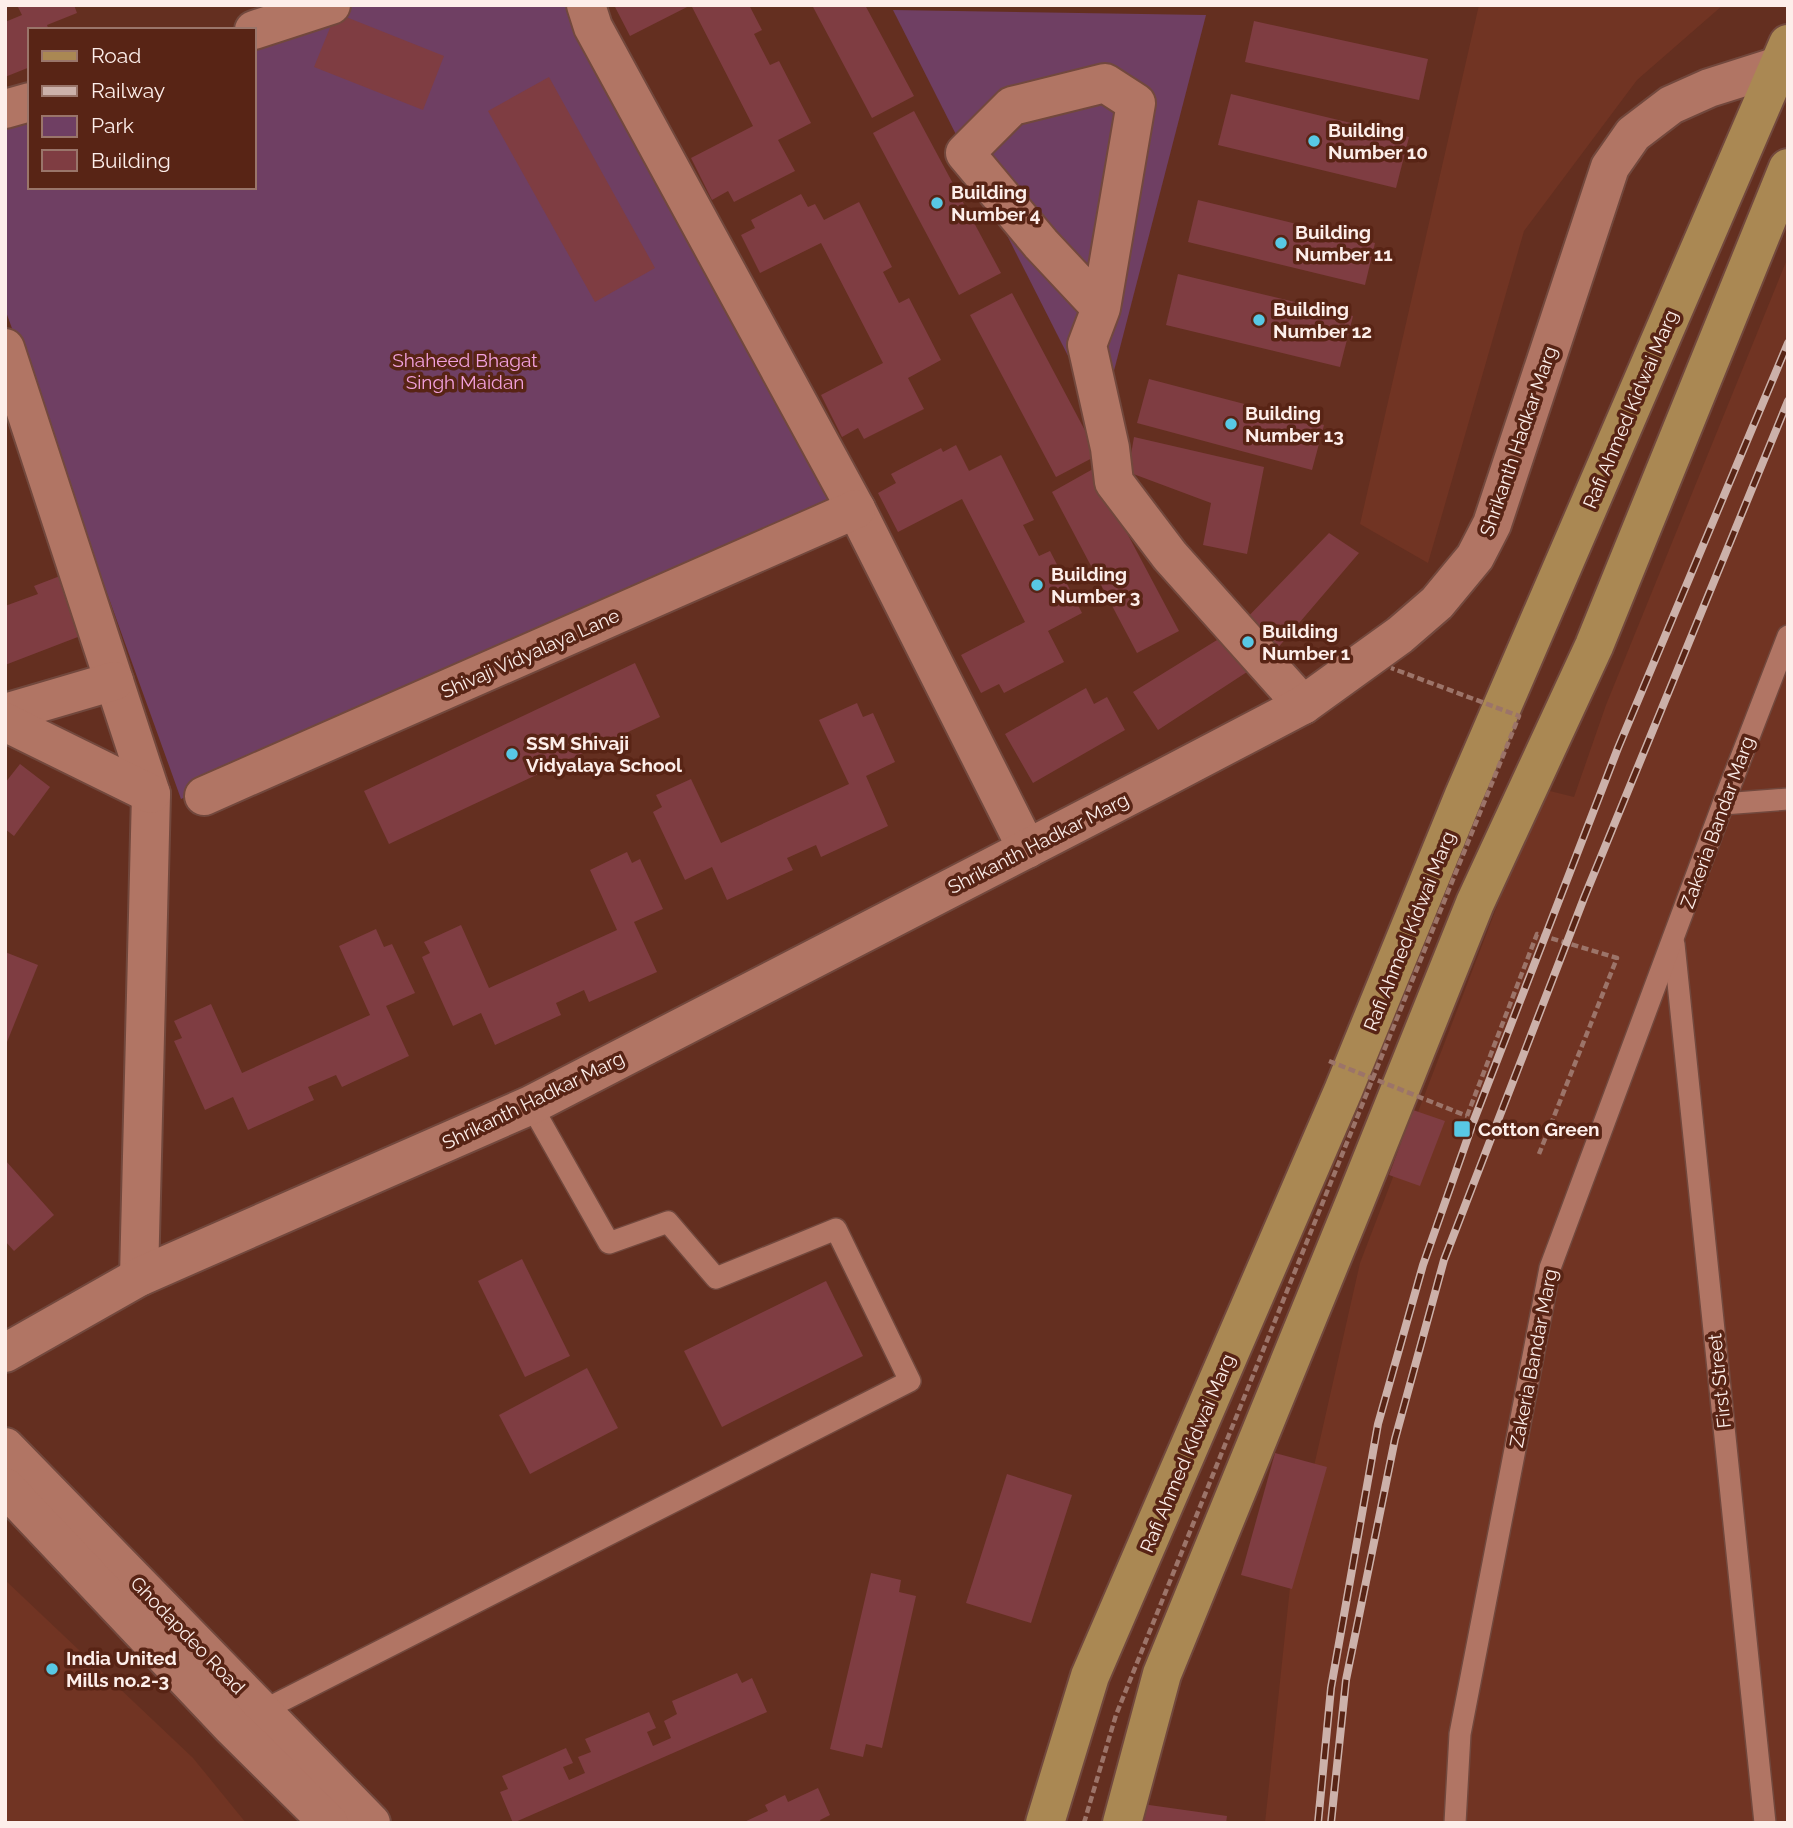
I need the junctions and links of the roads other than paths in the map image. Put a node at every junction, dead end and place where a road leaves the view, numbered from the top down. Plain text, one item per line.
1 (331, 5) edge
2 (586, 5) edge
3 (256, 29) edge
4 (1785, 58) edge
5 (28, 103) edge
6 (5, 109) edge
7 (1788, 168) edge
8 (1101, 308) junction
9 (5, 348) edge
10 (856, 509) junction
11 (1788, 636) edge
12 (114, 681) junction
13 (1303, 705) junction
14 (5, 713) edge
15 (5, 722) edge
16 (150, 794) junction
17 (204, 796) dead end
18 (1788, 799) edge
19 (1723, 804) junction
20 (1027, 849) junction
21 (1674, 939) junction
22 (531, 1105) junction
23 (139, 1277) junction
24 (5, 1353) edge
25 (5, 1447) edge
26 (5, 1487) edge
27 (262, 1710) junction
28 (329, 1823) edge
29 (371, 1823) edge
30 (1045, 1823) edge
31 (1122, 1823) edge
32 (1455, 1823) edge
33 (1765, 1823) edge

1 - 3 street
2 - 10 street
4 - 13 street, Shrikanth Hadkar Marg
4 - 30 main road, Rafi Ahmed Kidwai Marg
5 - 6 street
7 - 31 main road
8 - 8 street
8 - 13 street
9 - 12 street
10 - 17 street, Shivaji Vidyalaya Lane
10 - 20 street
11 - 19 lane, Zakeria Bandar Marg
12 - 14 street
12 - 16 street
13 - 20 street, Shrikanth Hadkar Marg
15 - 16 street
16 - 23 street
18 - 19 lane
19 - 21 lane, Zakeria Bandar Marg
20 - 22 street, Shrikanth Hadkar Marg
21 - 32 lane, Zakeria Bandar Marg
21 - 33 lane, First Street
22 - 23 street, Shrikanth Hadkar Marg
22 - 27 lane
23 - 24 street, Shrikanth Hadkar Marg
25 - 27 street, Ghodapdeo Road
26 - 28 street, Ghodapdeo Road
27 - 29 street, Ghodapdeo Road

